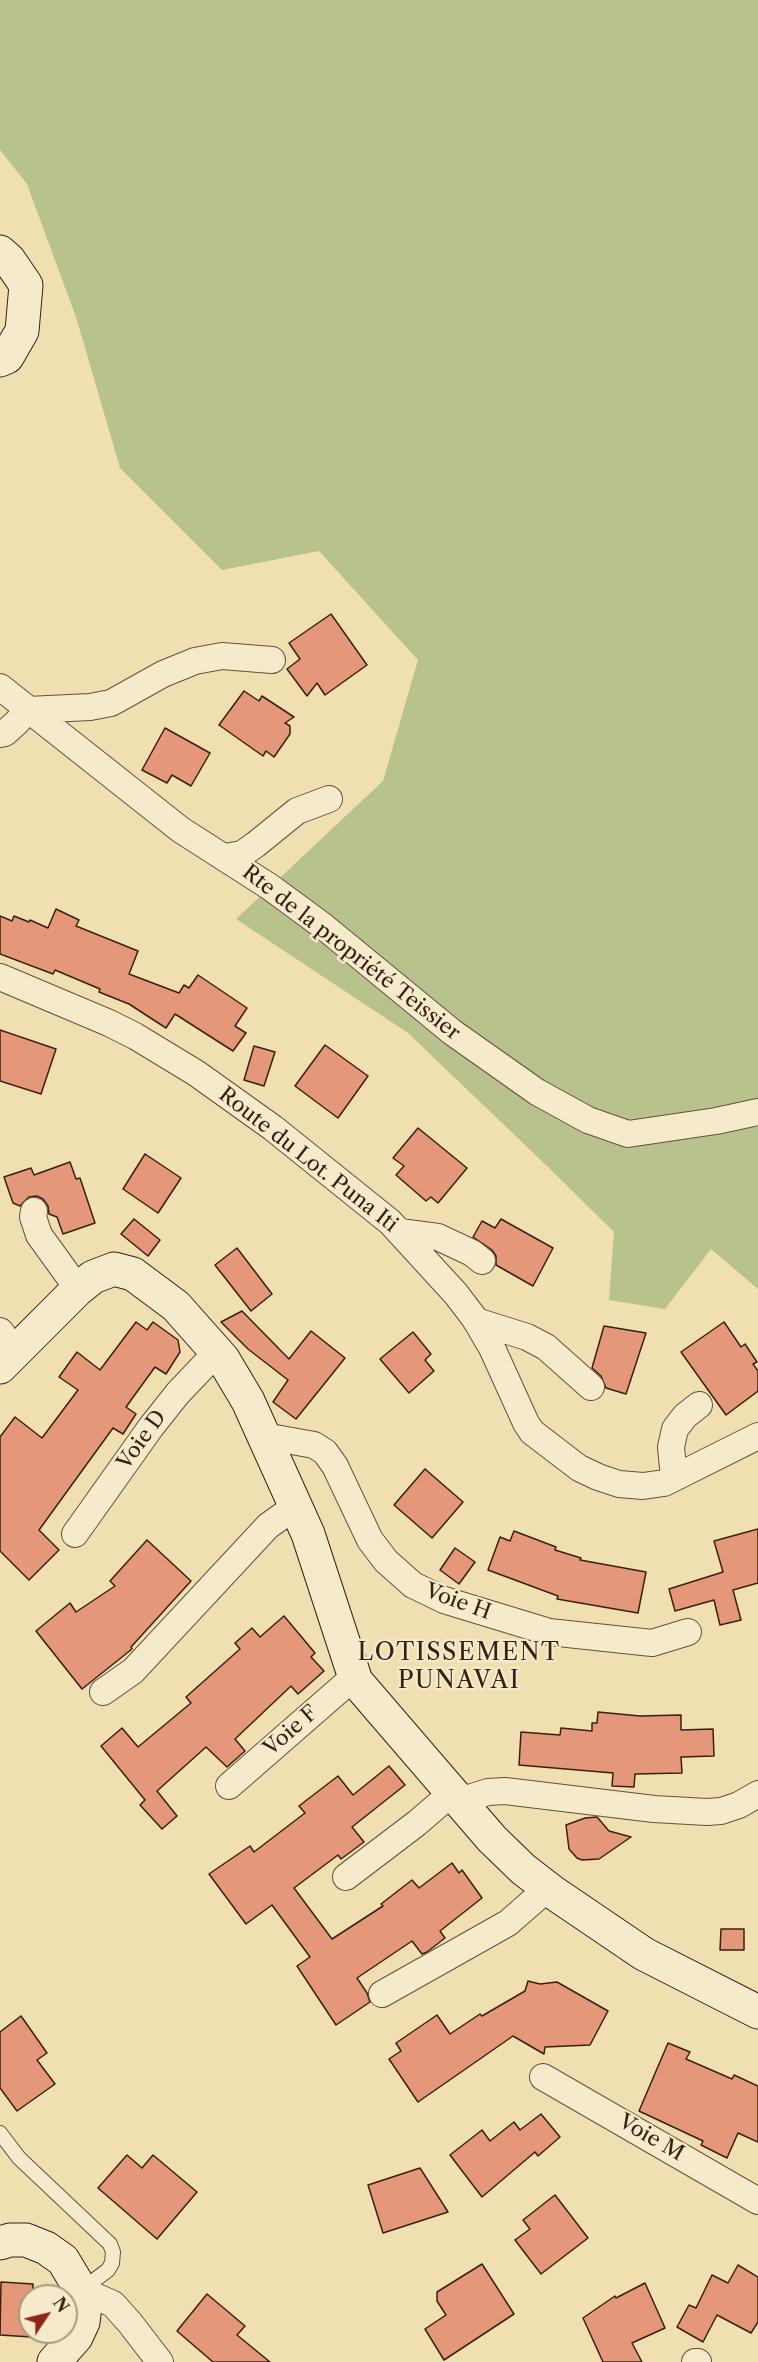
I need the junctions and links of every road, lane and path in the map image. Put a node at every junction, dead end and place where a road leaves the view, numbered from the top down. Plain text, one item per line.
1 (0, 252) edge
2 (0, 360) edge
3 (272, 660) dead end
4 (0, 687) edge
5 (28, 710) junction
6 (0, 734) edge
7 (329, 799) dead end
8 (225, 857) junction
9 (0, 977) edge
10 (758, 1112) edge
11 (34, 1211) dead end
12 (400, 1232) junction
13 (482, 1261) dead end
14 (78, 1289) junction
15 (476, 1321) junction
16 (5, 1350) edge
17 (217, 1352) junction
18 (591, 1387) dead end
19 (699, 1406) dead end
20 (264, 1436) junction
21 (758, 1436) edge
22 (674, 1477) junction
23 (296, 1506) junction
24 (75, 1534) dead end
25 (688, 1632) dead end
26 (354, 1677) junction
27 (103, 1692) dead end
28 (229, 1786) dead end
29 (758, 1794) edge
30 (457, 1797) junction
31 (346, 1877) dead end
32 (548, 1888) junction
33 (381, 1994) dead end
34 (758, 2013) edge
35 (543, 2077) dead end
36 (0, 2133) edge
37 (758, 2201) edge
38 (0, 2243) edge
39 (81, 2290) junction
40 (54, 2362) edge
41 (160, 2362) edge

1 - 2 main road
3 - 5 street
4 - 5 street, Rte de la propriété Teissier
5 - 6 street
5 - 8 street, Rte de la propriété Teissier
7 - 8 street
8 - 10 street, Rte de la propriété Teissier
9 - 12 street, Route du Lot. Puna Iti
11 - 14 street
12 - 13 street
12 - 15 street, Route du Lot. Puna Iti
14 - 16 main road
14 - 17 main road
15 - 18 street
15 - 22 street, Route du Lot. Puna Iti
17 - 20 main road
17 - 24 street, Voie D
19 - 22 street
20 - 23 main road
20 - 25 street, Voie H
21 - 22 street, Route du Lot. Puna Iti
23 - 26 main road
23 - 27 street
26 - 28 street, Voie F
26 - 30 main road
29 - 30 street
30 - 31 street
30 - 32 main road
32 - 33 street
32 - 34 main road
35 - 37 street, Voie M
36 - 39 lane
38 - 39 main road
39 - 40 main road
39 - 41 street

